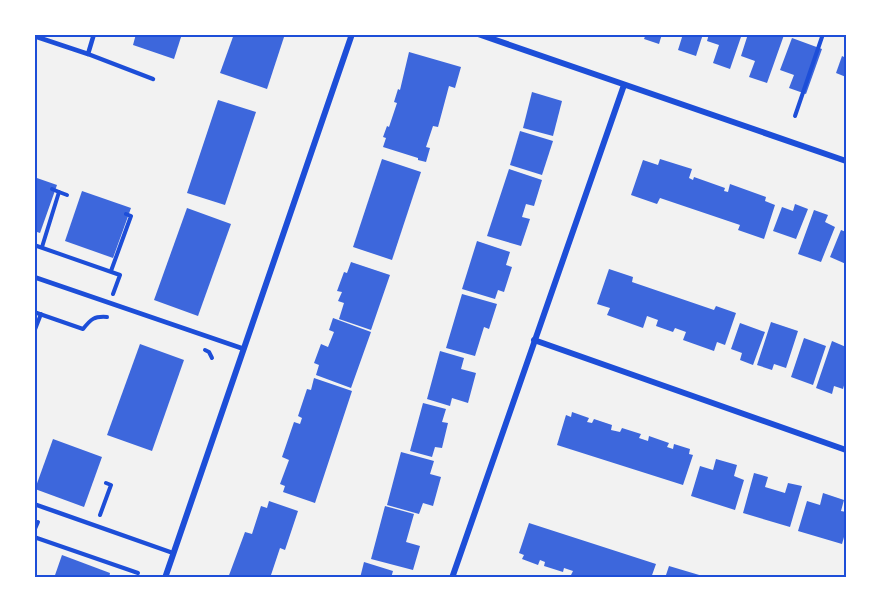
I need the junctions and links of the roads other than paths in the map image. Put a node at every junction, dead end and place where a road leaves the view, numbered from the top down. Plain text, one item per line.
1 (94, 34) edge
2 (352, 34) edge
3 (478, 34) edge
4 (34, 36) edge
5 (88, 54) junction
6 (153, 79) dead end
7 (624, 85) junction
8 (846, 161) edge
9 (34, 278) edge
10 (534, 340) junction
11 (244, 349) junction
12 (846, 450) edge
13 (34, 504) edge
14 (173, 553) junction
15 (165, 578) edge
16 (452, 578) edge

1 - 5 lane
2 - 11 street
3 - 7 street
4 - 5 lane
5 - 6 lane
7 - 8 street
7 - 10 street
9 - 11 lane
10 - 12 street
10 - 16 street
11 - 14 street
13 - 14 lane
14 - 15 street

